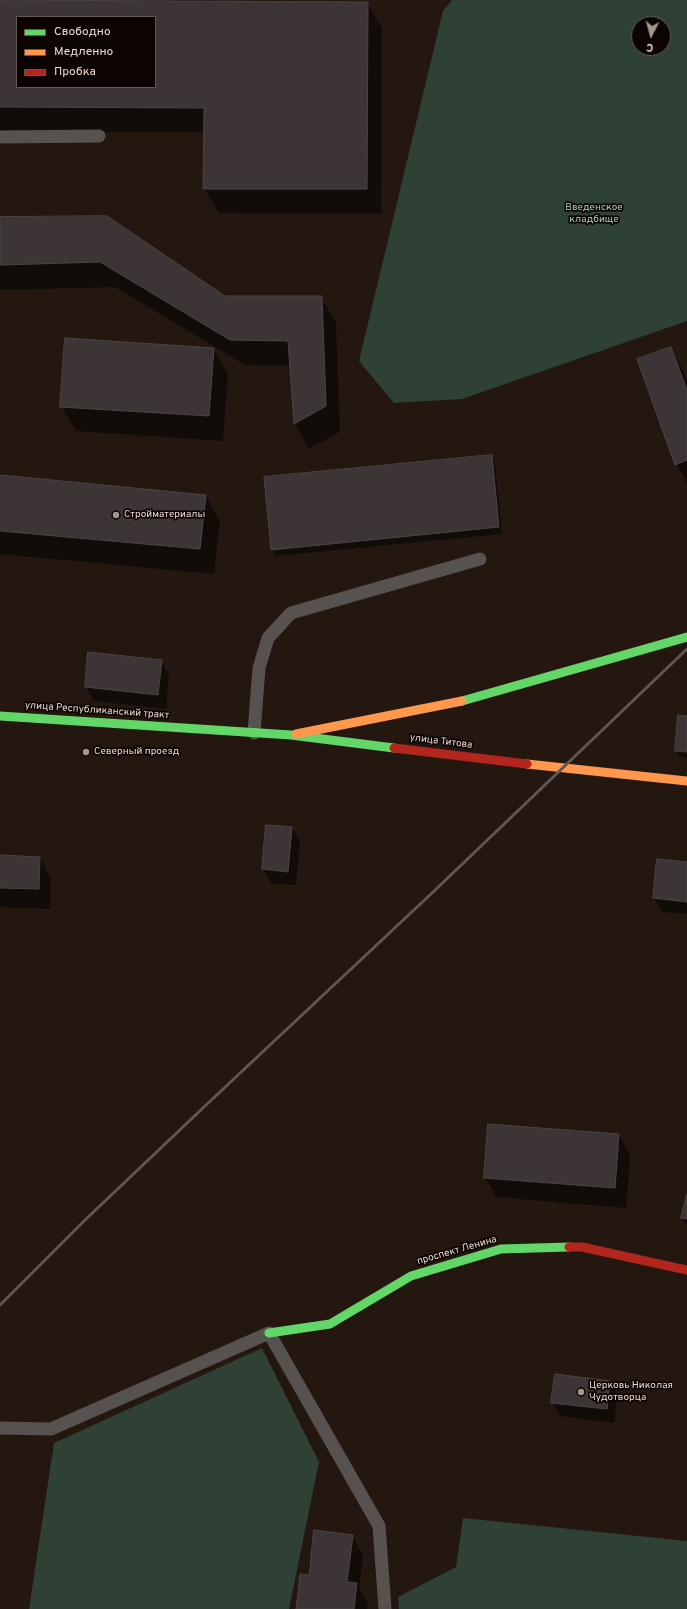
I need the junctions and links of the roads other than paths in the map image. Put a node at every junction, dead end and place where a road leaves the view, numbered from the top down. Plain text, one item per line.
1 (99, 136) dead end
2 (0, 137) edge
3 (480, 560) dead end
4 (687, 637) edge
5 (0, 716) edge
6 (193, 728) joint
7 (254, 733) junction
8 (291, 735) junction
9 (687, 781) edge
10 (687, 1270) edge
11 (269, 1333) junction
12 (0, 1428) edge
13 (385, 1609) edge

1 - 2 lane
3 - 7 lane
4 - 8 street
5 - 6 street, улица Республиканский тракт
6 - 7 street, улица Титова
7 - 8 street, улица Титова
8 - 9 street, улица Титова
10 - 11 street, проспект Ленина
11 - 12 lane
11 - 13 lane

